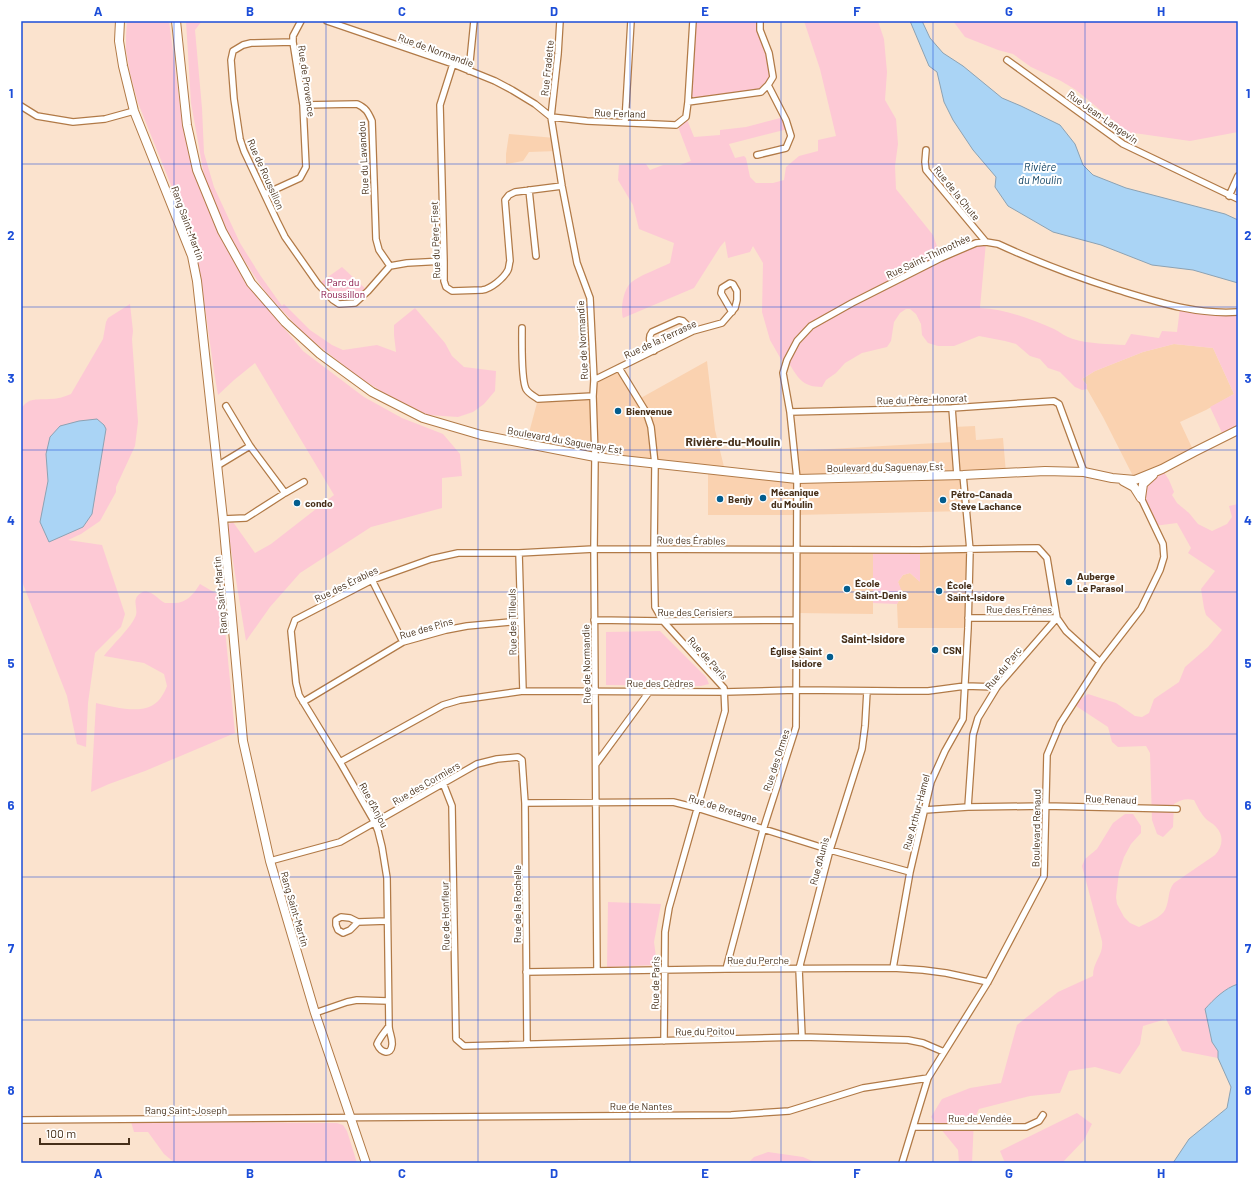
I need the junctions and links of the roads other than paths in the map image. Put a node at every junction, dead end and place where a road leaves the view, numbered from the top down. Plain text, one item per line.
1 (120, 21) edge
2 (176, 21) edge
3 (301, 21) edge
4 (327, 21) edge
5 (474, 21) edge
6 (560, 21) edge
7 (631, 21) edge
8 (693, 21) edge
9 (760, 21) edge
10 (292, 42) junction
11 (1007, 60) dead end
12 (453, 64) junction
13 (469, 70) junction
14 (768, 85) junction
15 (688, 102) junction
16 (303, 105) junction
17 (21, 106) edge
18 (134, 111) junction
19 (551, 117) junction
20 (625, 122) junction
21 (926, 150) dead end
22 (757, 155) dead end
23 (1238, 176) edge
24 (562, 186) junction
25 (529, 190) junction
26 (265, 194) junction
27 (1229, 196) junction
28 (1238, 199) edge
29 (986, 242) junction
30 (536, 256) dead end
31 (444, 261) junction
32 (390, 266) junction
33 (732, 312) junction
34 (1238, 312) edge
35 (522, 328) dead end
36 (693, 331) junction
37 (654, 350) junction
38 (619, 368) junction
39 (594, 380) junction
40 (593, 396) junction
41 (226, 406) dead end
42 (952, 408) junction
43 (790, 412) junction
44 (1238, 430) edge
45 (250, 446) junction
46 (595, 458) junction
47 (656, 464) junction
48 (217, 466) junction
49 (1162, 468) junction
50 (1084, 472) junction
51 (960, 475) junction
52 (1112, 478) junction
53 (797, 479) junction
54 (304, 482) dead end
55 (285, 493) junction
56 (1141, 498) junction
57 (223, 519) junction
58 (594, 549) junction
59 (654, 549) junction
60 (970, 550) junction
61 (797, 551) junction
62 (519, 553) junction
63 (372, 580) junction
64 (968, 618) junction
65 (1057, 618) junction
66 (594, 620) junction
67 (796, 620) junction
68 (521, 621) junction
69 (663, 621) junction
70 (291, 631) joint
71 (403, 642) junction
72 (1100, 662) junction
73 (965, 686) junction
74 (997, 687) junction
75 (796, 690) junction
76 (523, 691) junction
77 (867, 691) junction
78 (595, 692) junction
79 (649, 692) junction
80 (724, 692) junction
81 (303, 702) junction
82 (340, 762) junction
83 (522, 764) joint
84 (596, 764) junction
85 (443, 783) junction
86 (595, 802) junction
87 (525, 803) junction
88 (1046, 806) junction
89 (968, 807) junction
90 (697, 808) junction
91 (925, 810) junction
92 (1177, 810) dead end
93 (375, 823) junction
94 (763, 830) junction
95 (830, 850) junction
96 (270, 861) junction
97 (910, 872) junction
98 (387, 921) junction
99 (358, 922) dead end
100 (893, 968) junction
101 (726, 969) junction
102 (799, 969) junction
103 (664, 970) junction
104 (597, 971) junction
105 (526, 972) junction
106 (988, 982) junction
107 (388, 1001) junction
108 (315, 1013) junction
109 (389, 1026) dead end
110 (802, 1037) junction
111 (664, 1041) junction
112 (527, 1044) junction
113 (464, 1046) joint
114 (944, 1052) junction
115 (928, 1078) junction
116 (1043, 1115) dead end
117 (351, 1118) junction
118 (21, 1120) edge
119 (914, 1127) junction
120 (366, 1163) edge
121 (902, 1163) edge

1 - 18 main road, Rang Saint-Martin
2 - 46 main road, Boulevard du Saguenay Est
3 - 10 street, Rue de Provence
4 - 12 street, Rue de Normandie
5 - 13 street
6 - 19 street, Rue Fradette
7 - 20 street
8 - 15 street
9 - 14 street
10 - 16 street, Rue de Provence
10 - 26 street, Rue de Roussillon
11 - 27 street, Rue Jean-Langevin
12 - 13 street, Rue de Normandie
12 - 31 street, Rue du Père-Fiset
13 - 19 street, Rue de Normandie
14 - 15 street
14 - 22 street
15 - 20 street, Rue Ferland
16 - 26 street, Rue de Provence
16 - 32 street, Rue du Lavandou
17 - 18 street
18 - 48 main road, Rang Saint-Martin
19 - 20 street, Rue Ferland
19 - 24 street, Rue de Normandie
21 - 29 street, Rue de la Chute
23 - 27 street
24 - 25 street, Rue du Père-Fiset
24 - 39 street, Rue de Normandie
25 - 30 street
25 - 31 street, Rue du Père-Fiset
26 - 32 street, Rue de Roussillon
27 - 28 street, Rue Jean-Langevin
29 - 34 street, Rue Saint-Thimothée
29 - 43 street, Rue Saint-Thimothée
31 - 32 street
33 - 33 street
33 - 36 street, Rue de la Terrasse
35 - 40 street
36 - 37 street, Rue de la Terrasse
36 - 37 street
37 - 38 street, Rue de la Terrasse
38 - 39 street, Rue de la Terrasse
38 - 47 street, Rue de Paris
39 - 40 street, Rue de Normandie
40 - 46 street, Rue de Normandie
41 - 45 street
42 - 43 street, Rue du Père-Honorat
42 - 50 street, Rue du Père-Honorat
42 - 51 street, Rue Arthur-Hamel
43 - 53 street, Rue Saint-Thimothée
44 - 49 main road, Boulevard du Saguenay Est
45 - 48 street
45 - 55 street
46 - 47 main road, Boulevard du Saguenay Est
46 - 58 street, Rue de Normandie
47 - 53 main road, Boulevard du Saguenay Est
47 - 59 street, Rue de Paris
48 - 57 main road, Rang Saint-Martin
49 - 52 main road, Boulevard du Saguenay Est
49 - 56 main road
50 - 51 main road, Boulevard du Saguenay Est
50 - 52 main road, Boulevard du Saguenay Est
51 - 53 main road, Boulevard du Saguenay Est
51 - 60 street, Rue Arthur-Hamel
52 - 56 main road
53 - 61 street, Rue des Ormes
54 - 55 street
55 - 57 street
56 - 72 street, Boulevard Renaud
57 - 96 main road, Rang Saint-Martin
58 - 59 street, Rue des Érables
58 - 62 street, Rue des Érables
58 - 66 street, Rue de Normandie
59 - 61 street, Rue des Érables
59 - 69 street, Rue de Paris
60 - 61 street, Rue des Érables
60 - 64 street, Rue Arthur-Hamel
60 - 65 street, Rue des Érables
61 - 67 street, Rue des Ormes
62 - 63 street, Rue des Érables
62 - 68 street, Rue des Tilleuls
63 - 70 street, Rue des Érables
63 - 71 street
64 - 65 street, Rue des Frênes
64 - 73 street, Rue Arthur-Hamel
65 - 72 street, Rue des Frênes
65 - 74 street, Rue du Parc
66 - 69 street, Rue des Cerisiers
66 - 78 street, Rue de Normandie
67 - 69 street, Rue des Cerisiers
67 - 75 street, Rue des Ormes
68 - 71 street, Rue des Pins
68 - 76 street, Rue des Tilleuls
69 - 80 street, Rue de Paris
70 - 81 street, Rue d'Anjou
71 - 81 street, Rue des Pins
72 - 88 street, Boulevard Renaud
73 - 74 street, Rue des Cèdres
73 - 77 street, Rue des Cèdres
73 - 91 street, Rue Arthur-Hamel
74 - 89 street, Rue du Parc
75 - 77 street, Rue des Cèdres
75 - 80 street, Rue des Cèdres
75 - 94 street, Rue des Ormes
76 - 78 street, Rue des Cèdres
76 - 82 street, Rue des Cèdres
77 - 95 street, Rue d'Aunis
78 - 79 street, Rue des Cèdres
78 - 84 street, Rue de Normandie
79 - 80 street, Rue des Cèdres
79 - 84 street
80 - 90 street, Rue de Paris
81 - 82 street, Rue d'Anjou
82 - 93 street, Rue d'Anjou
83 - 85 street, Rue des Cormiers
83 - 87 street, Rue de la Rochelle
84 - 86 street, Rue de Normandie
85 - 93 street, Rue des Cormiers
85 - 113 street, Rue de Honfleur
86 - 87 street, Rue de Bretagne
86 - 90 street, Rue de Bretagne
86 - 104 street, Rue de Normandie
87 - 105 street, Rue de la Rochelle
88 - 89 street, Rue Renaud
88 - 92 street, Rue Renaud
88 - 106 street, Boulevard Renaud
89 - 91 street, Rue Renaud
90 - 94 street, Rue de Bretagne
90 - 103 street, Rue de Paris
91 - 97 street, Rue Arthur-Hamel
93 - 96 street, Rue des Cormiers
93 - 98 street, Rue d'Anjou
94 - 95 street, Rue de Bretagne
94 - 101 street, Rue des Ormes
95 - 97 street, Rue de Bretagne
95 - 102 street, Rue d'Aunis
96 - 108 main road, Rang Saint-Martin
97 - 100 street, Rue Arthur-Hamel
98 - 99 street
98 - 107 street, Rue d'Anjou
100 - 102 street, Rue du Perche
100 - 106 street, Rue du Perche
101 - 102 street, Rue du Perche
101 - 103 street, Rue du Perche
102 - 110 street, Rue d'Aunis
103 - 104 street, Rue du Perche
103 - 111 street, Rue de Paris
104 - 105 street, Rue du Perche
105 - 112 street, Rue de la Rochelle
106 - 114 street, Boulevard Renaud
107 - 108 street
107 - 109 street, Rue d'Anjou
108 - 117 main road, Rang Saint-Martin
110 - 111 street, Rue du Poitou
110 - 114 street, Rue du Poitou
111 - 112 street, Rue du Poitou
112 - 113 street, Rue du Poitou
114 - 115 street, Boulevard Renaud
115 - 117 street, Rue de Nantes
115 - 119 street, Boulevard Renaud
116 - 119 street, Rue de Vendée
117 - 118 street, Rang Saint-Joseph
117 - 120 main road, Rang Saint-Martin
119 - 121 street, Boulevard Renaud

